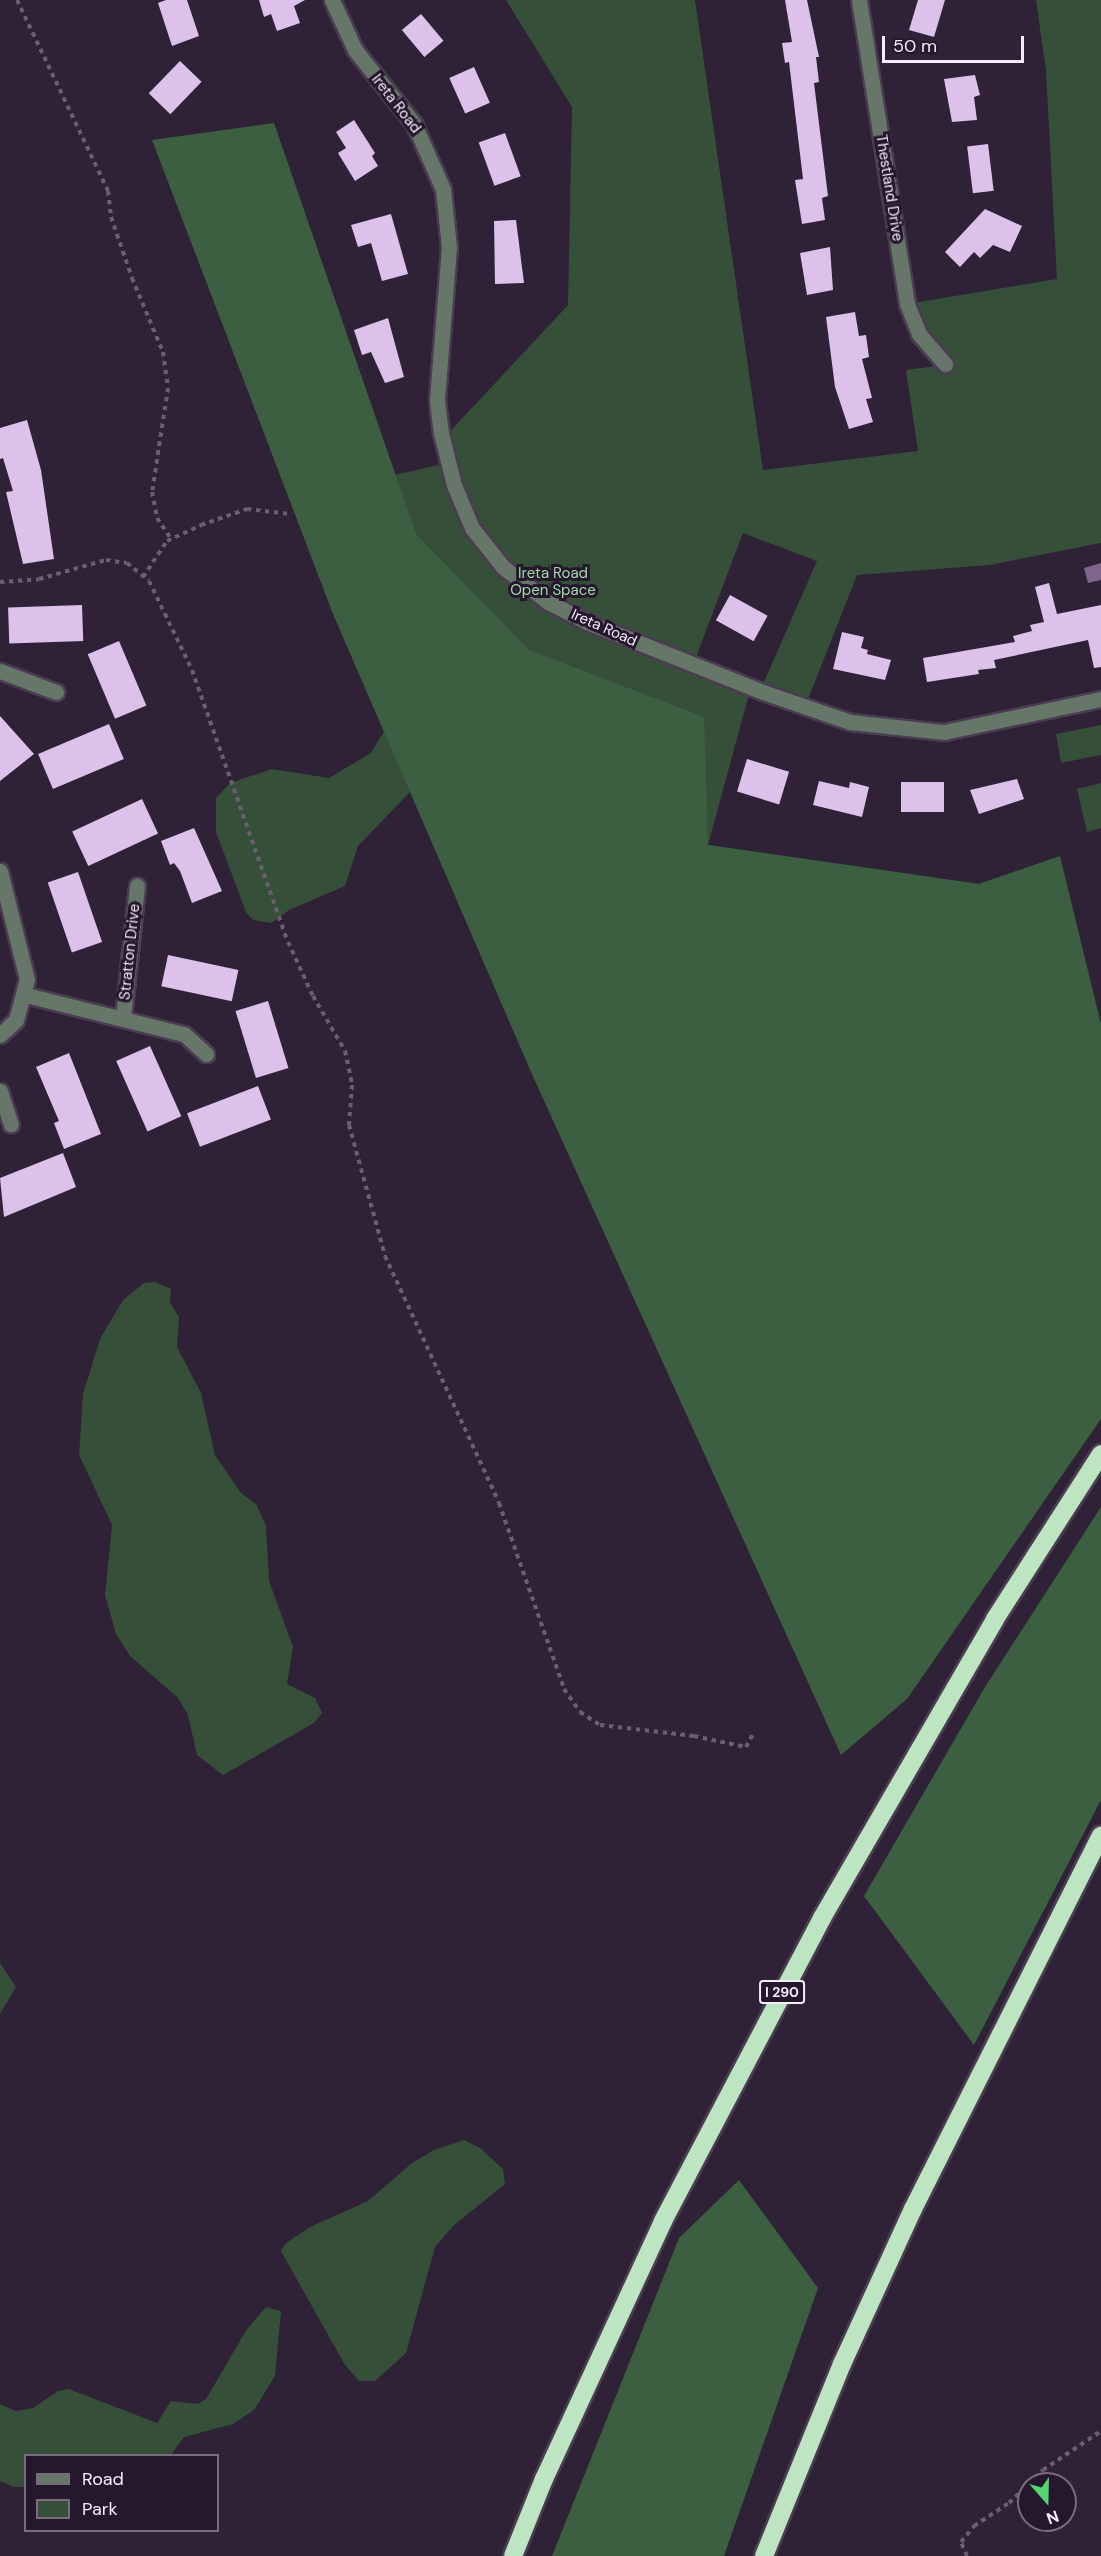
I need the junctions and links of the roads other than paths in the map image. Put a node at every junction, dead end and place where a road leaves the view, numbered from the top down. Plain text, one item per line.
1 (332, 0) edge
2 (859, 0) edge
3 (945, 364) dead end
4 (0, 671) edge
5 (56, 692) dead end
6 (1101, 699) edge
7 (0, 872) edge
8 (137, 886) dead end
9 (26, 995) junction
10 (123, 1017) junction
11 (0, 1035) edge
12 (206, 1054) dead end
13 (0, 1091) edge
14 (10, 1124) dead end
15 (1101, 1454) edge
16 (1101, 1836) edge
17 (518, 2553) edge
18 (764, 2556) edge

1 - 6 street, Ireta Road
2 - 3 street, Thestland Drive
4 - 5 street
7 - 9 street
8 - 10 street, Stratton Drive
9 - 10 street, Stratton Drive
9 - 11 street
10 - 12 street, Stratton Drive
13 - 14 street
15 - 17 highway, I 290
16 - 18 highway

